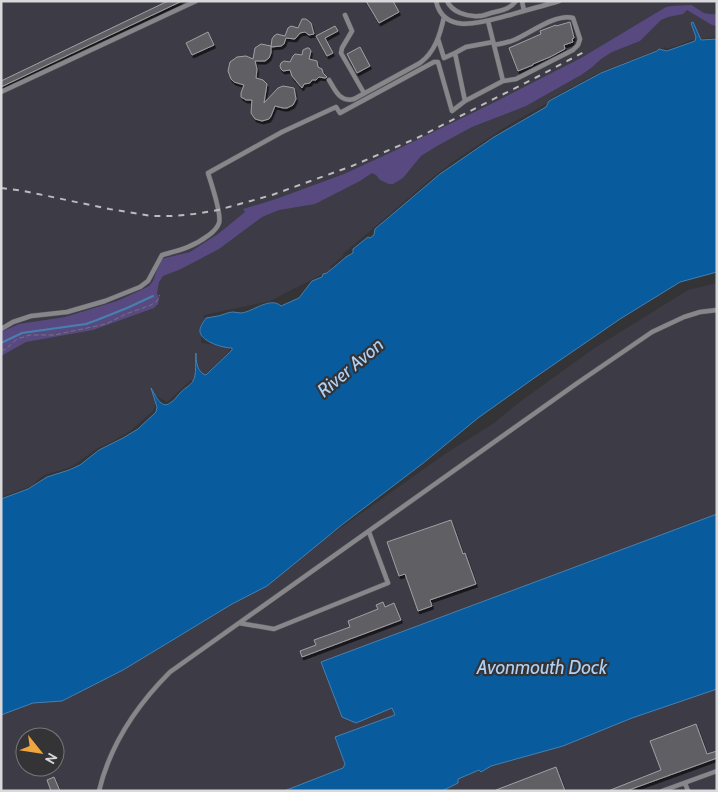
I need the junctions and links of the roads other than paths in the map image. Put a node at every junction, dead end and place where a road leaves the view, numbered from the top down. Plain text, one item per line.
1 (196, 1) edge
2 (436, 1) edge
3 (447, 1) edge
4 (516, 1) edge
5 (522, 1) edge
6 (559, 1) edge
7 (524, 11) junction
8 (345, 16) dead end
9 (444, 17) junction
10 (488, 21) junction
11 (438, 39) junction
12 (493, 43) junction
13 (455, 53) junction
14 (329, 80) dead end
15 (503, 81) junction
16 (1, 92) edge
17 (364, 93) junction
18 (465, 101) junction
19 (717, 310) edge
20 (1, 329) edge
21 (368, 532) junction
22 (239, 623) junction
23 (717, 771) edge
24 (685, 783) junction
25 (99, 791) edge
26 (662, 791) edge
27 (688, 791) edge

1 - 16 lane
2 - 9 lane
3 - 4 lane
5 - 7 lane
6 - 7 lane
7 - 10 lane
8 - 17 lane
9 - 10 lane
9 - 11 lane
10 - 12 lane
11 - 13 lane
11 - 17 lane
12 - 13 lane
12 - 15 lane
12 - 15 lane
13 - 18 lane
14 - 17 lane
15 - 18 lane
18 - 20 lane
19 - 21 lane
21 - 22 lane
21 - 22 lane
22 - 25 lane
23 - 24 lane
24 - 26 lane
24 - 27 lane

